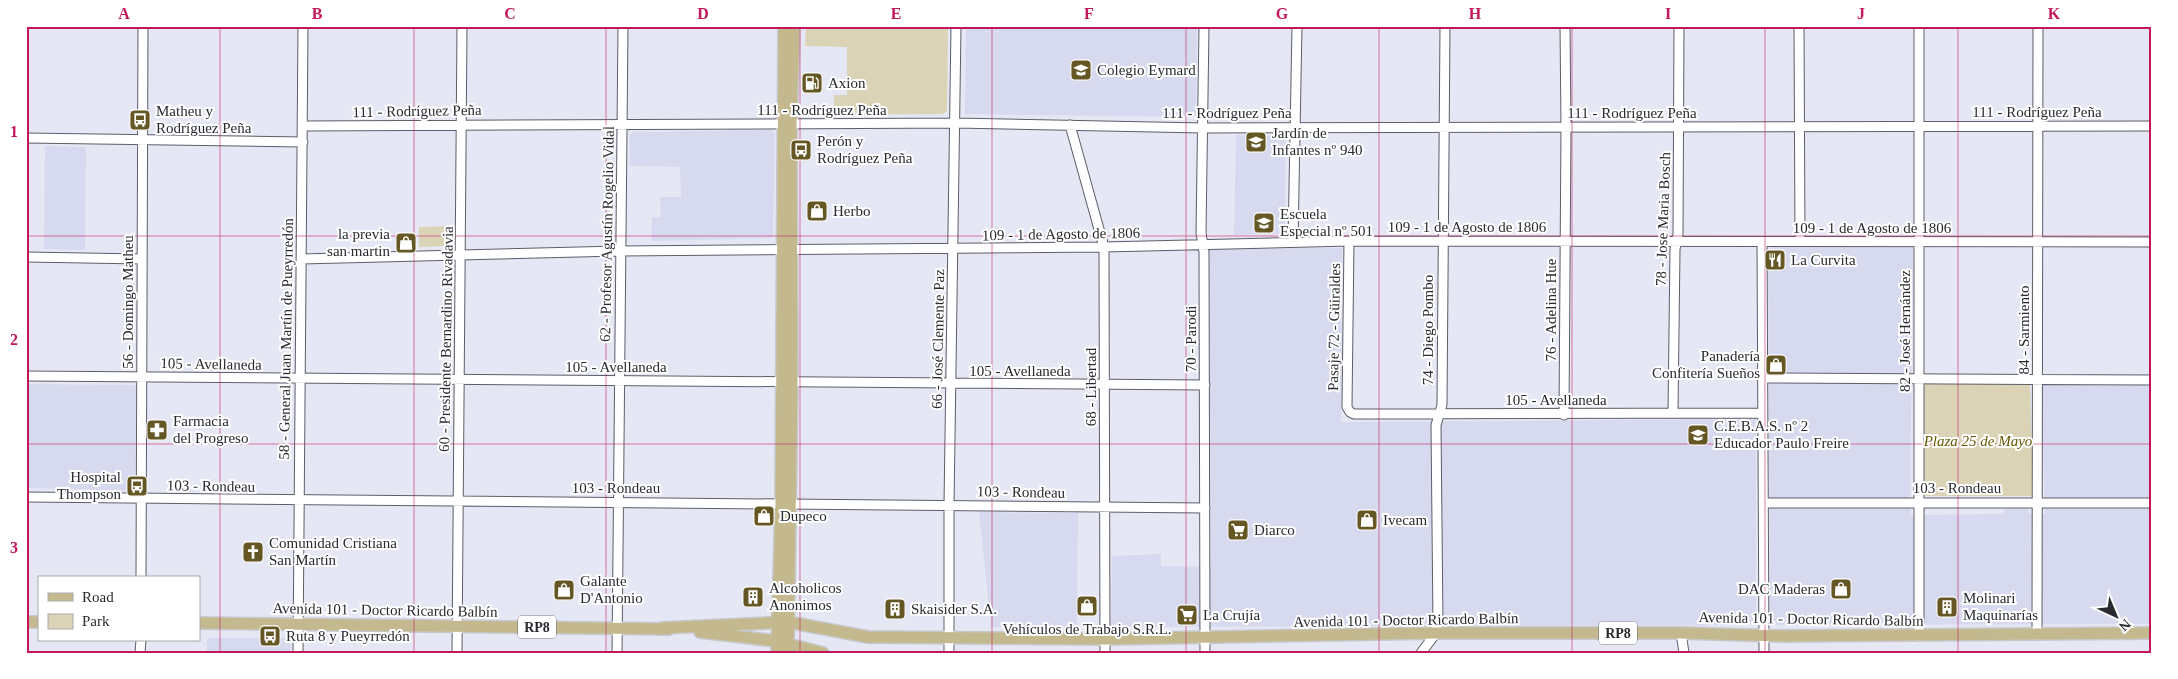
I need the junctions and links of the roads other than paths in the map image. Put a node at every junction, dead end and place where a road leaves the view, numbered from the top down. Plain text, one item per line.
1 (143, 26) edge
2 (303, 26) edge
3 (462, 26) edge
4 (623, 26) edge
5 (784, 26) edge
6 (794, 26) edge
7 (956, 26) edge
8 (1204, 26) edge
9 (1297, 26) edge
10 (1445, 26) edge
11 (1564, 26) edge
12 (1679, 26) edge
13 (1799, 26) edge
14 (1919, 26) edge
15 (2038, 26) edge
16 (956, 123) junction
17 (462, 124) junction
18 (622, 124) junction
19 (787, 124) junction
20 (1070, 125) junction
21 (1919, 125) junction
22 (303, 126) junction
23 (1679, 126) junction
24 (1798, 126) junction
25 (2038, 126) junction
26 (2152, 126) edge
27 (1296, 127) junction
28 (1566, 127) junction
29 (1203, 128) junction
30 (1444, 128) junction
31 (26, 138) edge
32 (143, 140) junction
33 (303, 142) junction
34 (1349, 241) junction
35 (1443, 241) junction
36 (1565, 241) junction
37 (1800, 241) junction
38 (1293, 242) junction
39 (1676, 242) junction
40 (1762, 242) junction
41 (1918, 242) junction
42 (2038, 242) junction
43 (2152, 242) edge
44 (1203, 244) junction
45 (1104, 247) junction
46 (787, 250) junction
47 (953, 250) junction
48 (619, 252) junction
49 (462, 255) junction
50 (26, 257) edge
51 (142, 259) junction
52 (301, 259) junction
53 (26, 376) edge
54 (142, 377) junction
55 (300, 378) junction
56 (1764, 378) junction
57 (1919, 378) junction
58 (2038, 378) junction
59 (460, 380) junction
60 (620, 380) junction
61 (2152, 380) edge
62 (786, 382) junction
63 (952, 385) junction
64 (1105, 385) junction
65 (1205, 385) junction
66 (1350, 412) joint
67 (1439, 413) junction
68 (1673, 413) junction
69 (1762, 413) junction
70 (1564, 414) junction
71 (26, 497) edge
72 (140, 498) junction
73 (298, 501) junction
74 (457, 501) junction
75 (619, 501) junction
76 (2038, 501) junction
77 (1918, 502) junction
78 (785, 503) junction
79 (1763, 503) junction
80 (2152, 503) edge
81 (949, 505) junction
82 (1104, 508) junction
83 (1205, 508) junction
84 (140, 576) edge
85 (782, 622) junction
86 (200, 624) edge
87 (297, 625) junction
88 (456, 626) junction
89 (617, 627) junction
90 (662, 628) junction
91 (1435, 633) junction
92 (1681, 633) junction
93 (2152, 634) edge
94 (1762, 635) junction
95 (2037, 635) junction
96 (1919, 636) junction
97 (1205, 637) junction
98 (949, 638) junction
99 (1105, 639) junction
100 (776, 647) edge
101 (788, 649) edge
102 (298, 653) edge
103 (456, 653) edge
104 (617, 653) edge
105 (823, 653) edge
106 (949, 653) edge
107 (1105, 653) edge
108 (1205, 653) edge
109 (1420, 653) edge
110 (1684, 653) edge
111 (1764, 653) edge

1 - 32 street, 56 - Domingo Matheu
2 - 22 street, 58 - General Juan Martín de Pueyrredón
3 - 17 street, 60 - Presidente Bernardino Rivadavia
4 - 18 street, 62 - Profesor Agustín Rogelio Vidal
5 - 19 main road
6 - 19 main road
7 - 16 street, 66 - José Clemente Paz
8 - 29 street, 70 - Parodi
9 - 27 street
10 - 30 street, 74 - Diego Pombo
11 - 28 street, 76 - Adelina Hue
12 - 23 street, 78 - Jose Maria Bosch
13 - 24 street
14 - 21 street, 82 - José Hernández
15 - 25 street, 84 - Sarmiento
16 - 19 street, 111 - Rodríguez Peña
16 - 20 street, 111 - Rodríguez Peña
16 - 47 street, 66 - José Clemente Paz
17 - 18 street, 111 - Rodríguez Peña
17 - 22 street, 111 - Rodríguez Peña
17 - 49 street, 60 - Presidente Bernardino Rivadavia
18 - 19 street, 111 - Rodríguez Peña
18 - 48 street, 62 - Profesor Agustín Rogelio Vidal
19 - 46 main road
20 - 29 street, 111 - Rodríguez Peña
20 - 45 street, 68 - Libertad
21 - 24 street, 111 - Rodríguez Peña
21 - 25 street, 111 - Rodríguez Peña
21 - 41 street, 82 - José Hernández
22 - 33 street, 58 - General Juan Martín de Pueyrredón
23 - 24 street, 111 - Rodríguez Peña
23 - 28 street, 111 - Rodríguez Peña
23 - 39 street, 78 - Jose Maria Bosch
24 - 37 street
25 - 26 street, 111 - Rodríguez Peña
25 - 42 street, 84 - Sarmiento
27 - 29 street, 111 - Rodríguez Peña
27 - 30 street, 111 - Rodríguez Peña
27 - 38 street
28 - 30 street, 111 - Rodríguez Peña
28 - 36 street, 76 - Adelina Hue
29 - 44 street, 70 - Parodi
30 - 35 street, 74 - Diego Pombo
31 - 32 street
32 - 33 street
32 - 51 street, 56 - Domingo Matheu
33 - 52 street, 58 - General Juan Martín de Pueyrredón
34 - 35 street, 109 - 1 de Agosto de 1806
34 - 38 street, 109 - 1 de Agosto de 1806
34 - 66 street, Pasaje 72 - Güiraldes
35 - 36 street, 109 - 1 de Agosto de 1806
35 - 67 street, 74 - Diego Pombo
36 - 39 street, 109 - 1 de Agosto de 1806
36 - 70 street, 76 - Adelina Hue
37 - 40 street, 109 - 1 de Agosto de 1806
37 - 41 street, 109 - 1 de Agosto de 1806
38 - 44 street, 109 - 1 de Agosto de 1806
39 - 40 street, 109 - 1 de Agosto de 1806
39 - 68 street, 78 - Jose Maria Bosch
40 - 56 street
41 - 42 street, 109 - 1 de Agosto de 1806
41 - 57 street, 82 - José Hernández
42 - 43 street, 109 - 1 de Agosto de 1806
42 - 58 street, 84 - Sarmiento
44 - 45 street, 109 - 1 de Agosto de 1806
44 - 65 street, 70 - Parodi
45 - 47 street, 109 - 1 de Agosto de 1806
45 - 64 street, 68 - Libertad
46 - 47 street, 109 - 1 de Agosto de 1806
46 - 48 street, 109 - 1 de Agosto de 1806
46 - 62 main road
47 - 63 street, 66 - José Clemente Paz
48 - 49 street, 109 - 1 de Agosto de 1806
48 - 60 street, 62 - Profesor Agustín Rogelio Vidal
49 - 52 street, 109 - 1 de Agosto de 1806
49 - 59 street, 60 - Presidente Bernardino Rivadavia
50 - 51 street
51 - 54 street, 56 - Domingo Matheu
52 - 55 street, 58 - General Juan Martín de Pueyrredón
53 - 54 street, 105 - Avellaneda
54 - 55 street, 105 - Avellaneda
54 - 72 street, 56 - Domingo Matheu
55 - 59 street, 105 - Avellaneda
55 - 73 street, 58 - General Juan Martín de Pueyrredón
56 - 57 street
56 - 69 street
57 - 58 street
57 - 77 street, 82 - José Hernández
58 - 61 street
58 - 76 street, 84 - Sarmiento
59 - 60 street, 105 - Avellaneda
59 - 74 street, 60 - Presidente Bernardino Rivadavia
60 - 62 street, 105 - Avellaneda
60 - 75 street, 62 - Profesor Agustín Rogelio Vidal
62 - 63 street, 105 - Avellaneda
62 - 78 main road
63 - 64 street, 105 - Avellaneda
63 - 81 street, 66 - José Clemente Paz
64 - 65 street, 105 - Avellaneda
64 - 82 street, 68 - Libertad
65 - 83 street, 70 - Parodi
66 - 67 street, 105 - Avellaneda
67 - 70 street, 105 - Avellaneda
67 - 91 street, 74 - Diego Pombo
68 - 69 street, 105 - Avellaneda
68 - 70 street, 105 - Avellaneda
69 - 79 street
71 - 72 street, 103 - Rondeau
72 - 73 street, 103 - Rondeau
72 - 84 street, 56 - Domingo Matheu
73 - 74 street, 103 - Rondeau
73 - 87 street, 58 - General Juan Martín de Pueyrredón
74 - 75 street, 103 - Rondeau
74 - 88 street, 60 - Presidente Bernardino Rivadavia
75 - 78 street, 103 - Rondeau
75 - 89 street, 62 - Profesor Agustín Rogelio Vidal
76 - 77 street, 103 - Rondeau
76 - 80 street, 103 - Rondeau
76 - 95 street, 84 - Sarmiento
77 - 79 street, 103 - Rondeau
77 - 96 street, 82 - José Hernández
78 - 81 street, 103 - Rondeau
78 - 85 main road
79 - 94 street
81 - 82 street, 103 - Rondeau
81 - 98 street, 66 - José Clemente Paz
82 - 83 street, 103 - Rondeau
82 - 99 street, 68 - Libertad
83 - 97 street, 70 - Parodi
85 - 90 main road, Avenida 101 - Doctor Ricardo Balbín / RP8
85 - 98 main road, Avenida 101 - Doctor Ricardo Balbín / RP8
85 - 100 main road
85 - 101 main road
86 - 87 main road, Avenida 101 - Doctor Ricardo Balbín / RP8
87 - 88 main road, Avenida 101 - Doctor Ricardo Balbín / RP8
87 - 102 street, 58 - General Juan Martín de Pueyrredón
88 - 89 main road, Avenida 101 - Doctor Ricardo Balbín / RP8
88 - 103 street, 60 - Presidente Bernardino Rivadavia
89 - 90 main road, Avenida 101 - Doctor Ricardo Balbín / RP8
89 - 104 street, 62 - Profesor Agustín Rogelio Vidal
90 - 100 main road, Avenida 101 - Doctor Ricardo Balbín / RP8
91 - 92 main road, Avenida 101 - Doctor Ricardo Balbín / RP8
91 - 97 main road, Avenida 101 - Doctor Ricardo Balbín / RP8
91 - 109 street
92 - 94 main road, Avenida 101 - Doctor Ricardo Balbín / RP8
92 - 110 street
93 - 95 main road, Avenida 101 - Doctor Ricardo Balbín / RP8
94 - 96 main road, Avenida 101 - Doctor Ricardo Balbín / RP8
94 - 111 street
95 - 96 main road, Avenida 101 - Doctor Ricardo Balbín / RP8
97 - 99 main road, Avenida 101 - Doctor Ricardo Balbín / RP8
97 - 108 street, 70 - Parodi
98 - 99 main road, Avenida 101 - Doctor Ricardo Balbín / RP8
98 - 106 street, 66 - José Clemente Paz
99 - 107 street, 68 - Libertad
100 - 101 main road, Avenida 101 - Doctor Ricardo Balbín / RP8
101 - 105 main road, Avenida 101 - Doctor Ricardo Balbín / RP8

